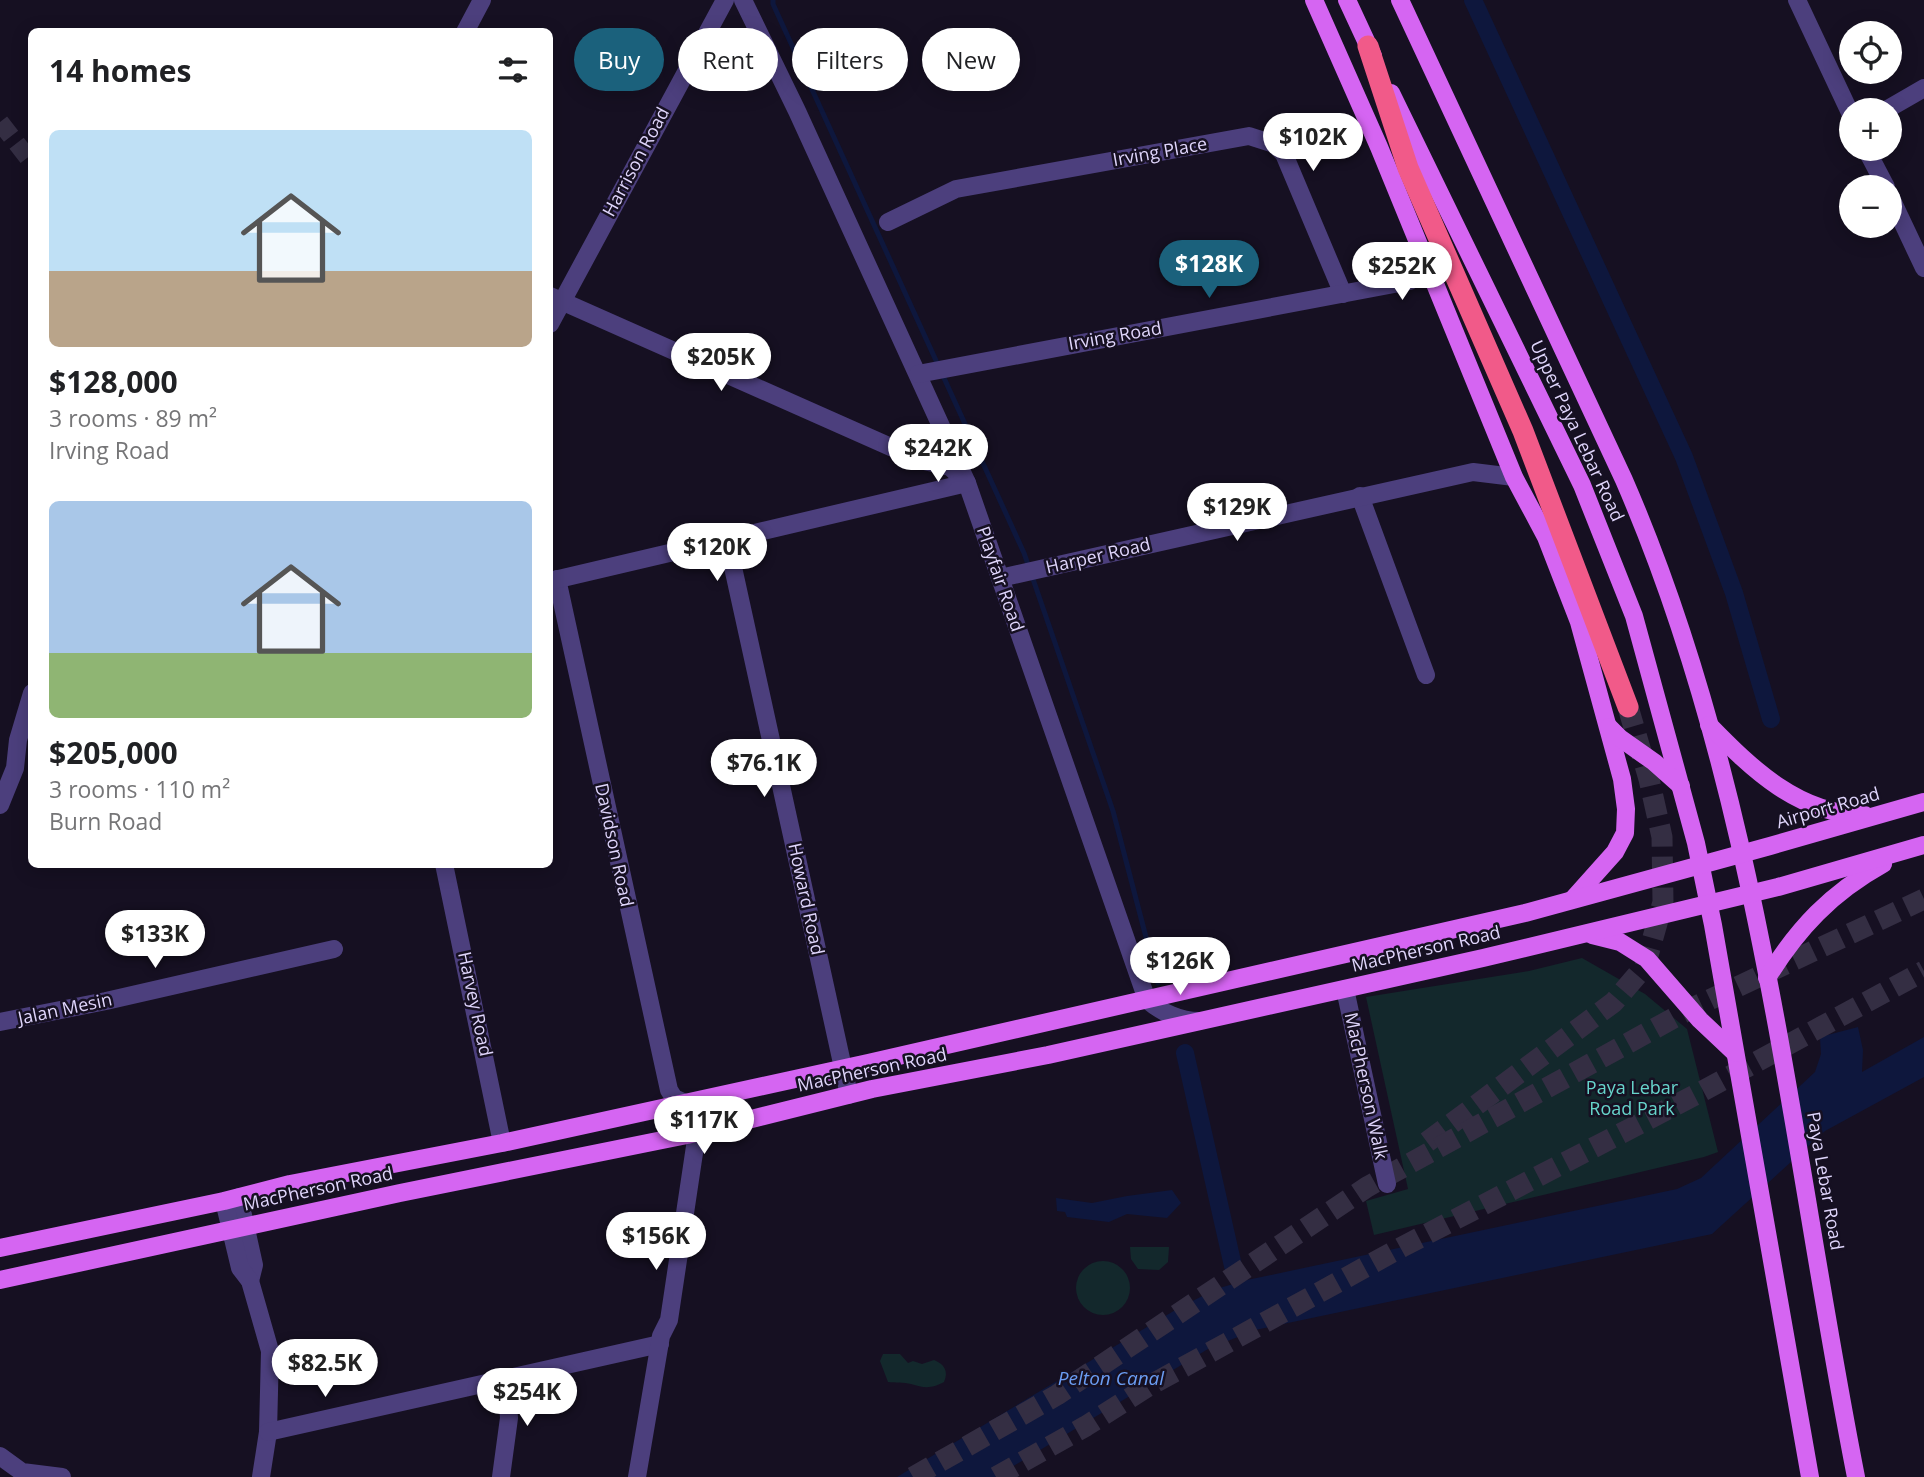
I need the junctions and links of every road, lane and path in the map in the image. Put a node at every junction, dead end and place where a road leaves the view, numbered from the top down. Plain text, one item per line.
1 (482, 0) edge
2 (725, 0) edge
3 (743, 0) edge
4 (1314, 0) edge
5 (1347, 0) edge
6 (1400, 0) edge
7 (1797, 0) edge
8 (467, 28) edge
9 (1368, 46) junction
10 (1924, 88) edge
11 (1843, 98) edge
12 (1902, 101) edge
13 (1902, 221) edge
14 (888, 222) dead end
15 (1426, 261) junction
16 (1924, 268) edge
17 (1343, 294) junction
18 (556, 299) edge
19 (926, 372) junction
20 (920, 460) junction
21 (1514, 477) junction
22 (967, 483) junction
23 (941, 490) junction
24 (1360, 496) junction
25 (727, 540) junction
26 (1000, 578) junction
27 (553, 580) edge
28 (1426, 675) dead end
29 (28, 706) edge
30 (1628, 707) tunnel mouth
31 (1708, 725) junction
32 (1609, 727) junction
33 (23, 768) edge
34 (1681, 786) junction
35 (1924, 802) edge
36 (0, 805) edge
37 (1882, 815) junction
38 (1917, 847) edge
39 (1743, 853) junction
40 (1700, 864) junction
41 (445, 868) edge
42 (1752, 893) junction
43 (1570, 901) junction
44 (1709, 903) junction
45 (1589, 934) junction
46 (334, 949) dead end
47 (1767, 978) junction
48 (1345, 989) junction
49 (1147, 1000) junction
50 (1203, 1021) junction
51 (0, 1022) edge
52 (1735, 1053) junction
53 (843, 1068) junction
54 (849, 1095) junction
55 (685, 1103) junction
56 (692, 1134) junction
57 (502, 1143) junction
58 (1387, 1184) dead end
59 (232, 1199) junction
60 (238, 1228) junction
61 (0, 1248) edge
62 (0, 1280) edge
63 (662, 1336) junction
64 (506, 1378) junction
65 (268, 1432) junction
66 (0, 1455) edge
67 (62, 1477) edge
68 (261, 1477) edge
69 (501, 1477) edge
70 (637, 1477) edge
71 (1810, 1477) edge
72 (1856, 1477) edge

1 - 8 street
2 - 18 street, Harrison Road
3 - 19 street, Playfair Road
4 - 15 main road
5 - 9 main road, Upper Paya Lebar Road
6 - 31 main road, Upper Paya Lebar Road
7 - 11 street
9 - 30 highway
9 - 34 main road, Upper Paya Lebar Road
10 - 12 street
13 - 16 street
14 - 17 street, Irving Place
15 - 17 street, Irving Road
15 - 21 main road
17 - 19 street, Irving Road
18 - 20 street
19 - 22 street, Playfair Road
20 - 22 street
20 - 23 street
21 - 24 street, Harper Road
21 - 32 main road
22 - 23 street
22 - 26 street, Playfair Road
23 - 25 street
24 - 26 street, Harper Road
24 - 28 street
25 - 27 street
25 - 53 street, Howard Road
26 - 49 street, Playfair Road
27 - 55 street, Davidson Road
29 - 33 street
31 - 37 main road
31 - 39 main road, Upper Paya Lebar Road
32 - 34 main road
32 - 43 main road
33 - 36 street
34 - 40 main road, Upper Paya Lebar Road
35 - 37 main road, Airport Road
37 - 39 main road, Airport Road
38 - 42 main road
38 - 47 main road
39 - 40 main road, MacPherson Road
39 - 42 main road, Upper Paya Lebar Road
40 - 43 main road, MacPherson Road
40 - 44 main road, Upper Paya Lebar Road
41 - 57 street, Harvey Road
42 - 44 main road, MacPherson Road
42 - 47 main road, Paya Lebar Road
43 - 49 main road, MacPherson Road
44 - 45 main road, MacPherson Road
44 - 52 main road
45 - 48 main road, MacPherson Road
45 - 52 main road
46 - 51 street, Jalan Mesin
47 - 72 main road, Paya Lebar Road
48 - 50 main road, MacPherson Road
48 - 58 street, MacPherson Walk
49 - 50 street
49 - 53 main road, MacPherson Road
50 - 54 main road, MacPherson Road
52 - 71 main road
53 - 54 street, Howard Road
53 - 55 main road, MacPherson Road
54 - 56 main road, MacPherson Road
55 - 57 main road, MacPherson Road
56 - 60 main road, MacPherson Road
56 - 63 street
57 - 59 main road, MacPherson Road
59 - 60 street
59 - 61 main road, MacPherson Road
60 - 62 main road, MacPherson Road
60 - 65 street
63 - 64 street
63 - 70 street
64 - 65 street
64 - 69 street
65 - 68 street
66 - 67 street

